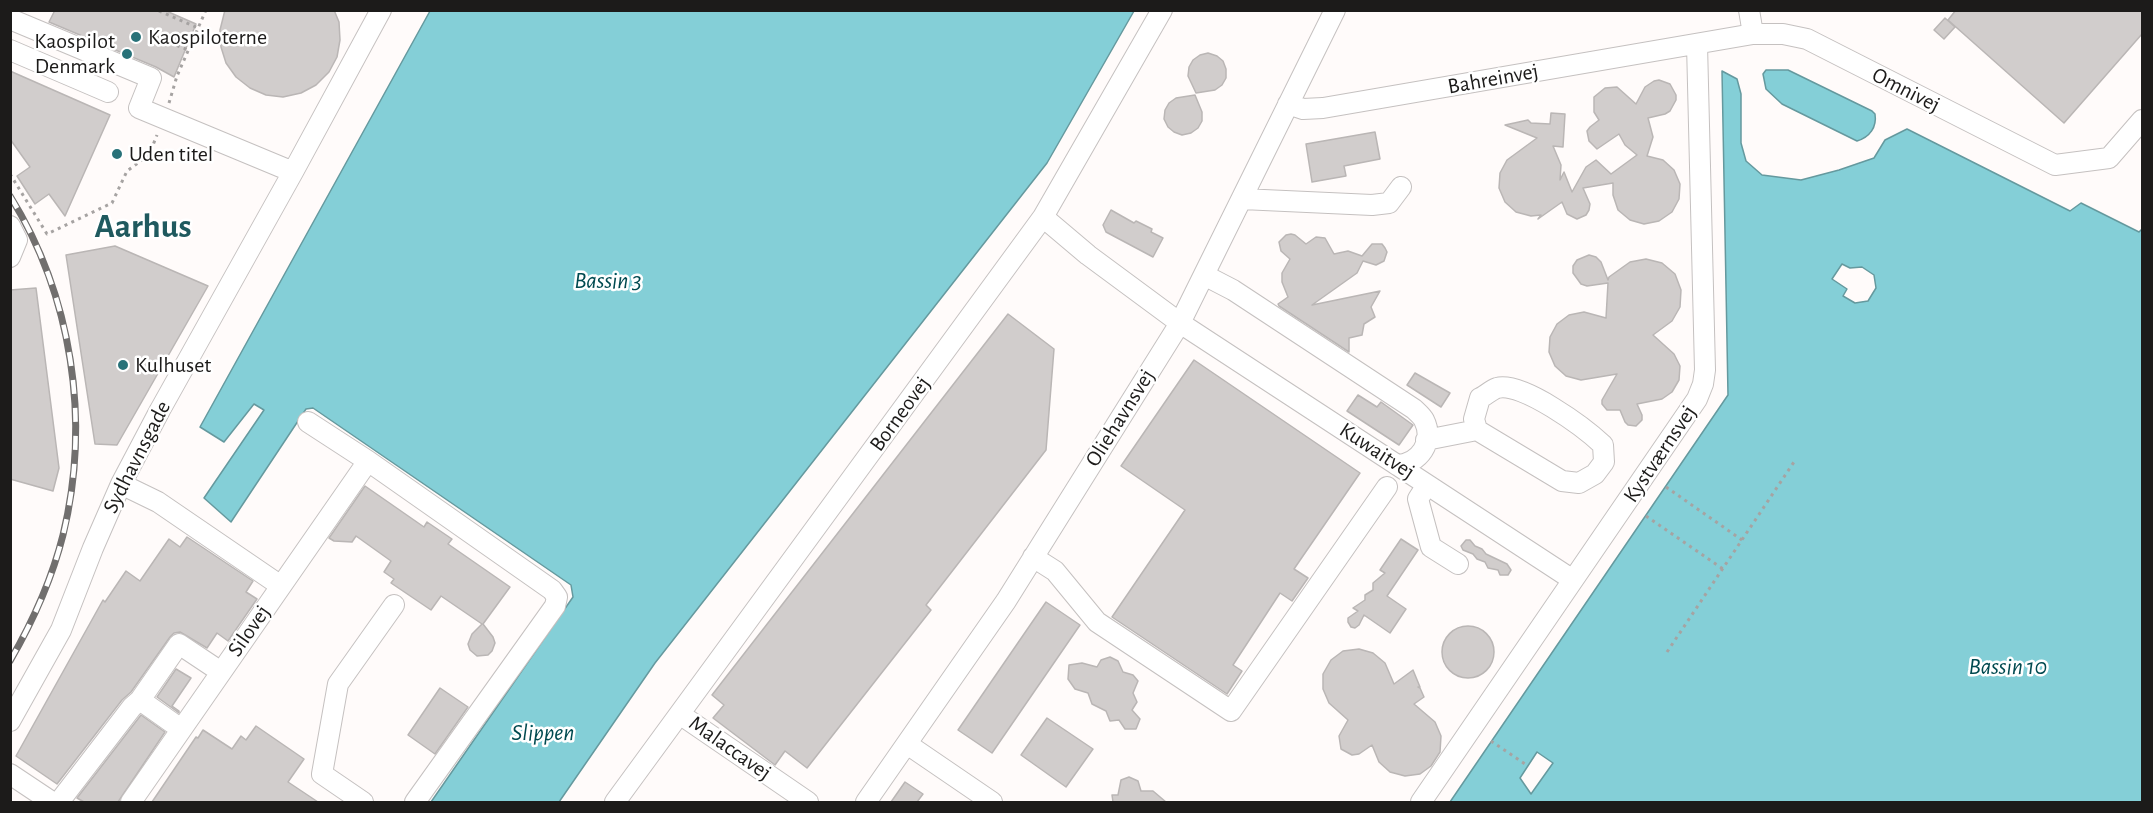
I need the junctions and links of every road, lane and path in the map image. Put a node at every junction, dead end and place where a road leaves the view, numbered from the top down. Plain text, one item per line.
1 (206, 10) edge
2 (1162, 10) edge
3 (1335, 10) edge
4 (1749, 10) edge
5 (159, 11) edge
6 (380, 11) edge
7 (10, 19) edge
8 (198, 28) junction
9 (149, 34) dead end
10 (1753, 34) junction
11 (1697, 44) junction
12 (10, 50) edge
13 (188, 50) junction
14 (108, 92) dead end
15 (1288, 104) junction
16 (164, 118) junction
17 (2142, 120) edge
18 (293, 172) junction
19 (10, 174) edge
20 (1401, 187) dead end
21 (1242, 199) junction
22 (1043, 217) junction
23 (10, 226) edge
24 (10, 257) edge
25 (1204, 275) junction
26 (1180, 322) junction
27 (308, 422) dead end
28 (1477, 430) junction
29 (1426, 440) junction
30 (1796, 459) dead end
31 (368, 461) junction
32 (1397, 465) junction
33 (121, 484) junction
34 (1427, 485) junction
35 (1387, 487) dead end
36 (1666, 487) dead end
37 (1646, 516) dead end
38 (1742, 540) junction
39 (1033, 557) junction
40 (1458, 564) dead end
41 (1723, 569) junction
42 (1573, 580) junction
43 (281, 586) junction
44 (394, 605) dead end
45 (1667, 652) dead end
46 (221, 672) junction
47 (140, 700) junction
48 (681, 715) junction
49 (10, 721) edge
50 (181, 729) junction
51 (1491, 741) dead end
52 (907, 744) junction
53 (1528, 766) dead end
54 (10, 774) edge
55 (52, 802) edge
56 (59, 802) edge
57 (131, 802) edge
58 (363, 802) edge
59 (416, 802) edge
60 (615, 802) edge
61 (808, 802) edge
62 (866, 802) edge
63 (992, 802) edge
64 (1421, 802) edge

1 - 8 path
2 - 22 street, Borneovej
3 - 15 street, Oliehavnsvej
4 - 10 street
5 - 8 path
6 - 18 street, Sydhavnsgade
7 - 16 street
8 - 13 path
9 - 13 path
10 - 11 street, Omnivej
10 - 17 street, Omnivej
11 - 15 street, Bahreinvej
11 - 42 street, Kystværnsvej
12 - 14 street
13 - 16 path
15 - 21 street, Oliehavnsvej
16 - 18 street
16 - 19 path
18 - 33 street, Sydhavnsgade
20 - 21 street
21 - 25 street, Oliehavnsvej
22 - 26 street, Kuwaitvej
22 - 48 street, Borneovej
23 - 24 street
25 - 26 street, Oliehavnsvej
25 - 29 street
26 - 32 street, Kuwaitvej
26 - 39 street, Oliehavnsvej
27 - 31 street
28 - 28 street
28 - 29 street
29 - 32 street
30 - 38 path
31 - 43 street, Silovej
31 - 59 street
32 - 34 street, Kuwaitvej
33 - 43 street
33 - 49 street, Sydhavnsgade
34 - 40 street
34 - 42 street, Kuwaitvej
35 - 39 street
36 - 38 path
37 - 41 path
38 - 41 path
39 - 52 street, Oliehavnsvej
41 - 45 path
42 - 64 street, Kystværnsvej
43 - 46 street, Silovej
44 - 58 street
46 - 47 street
46 - 50 street, Silovej
47 - 50 street
47 - 56 street
48 - 60 street, Borneovej
48 - 61 street, Malaccavej
50 - 57 street, Silovej
51 - 53 path
52 - 62 street, Oliehavnsvej
52 - 63 street
54 - 55 street

